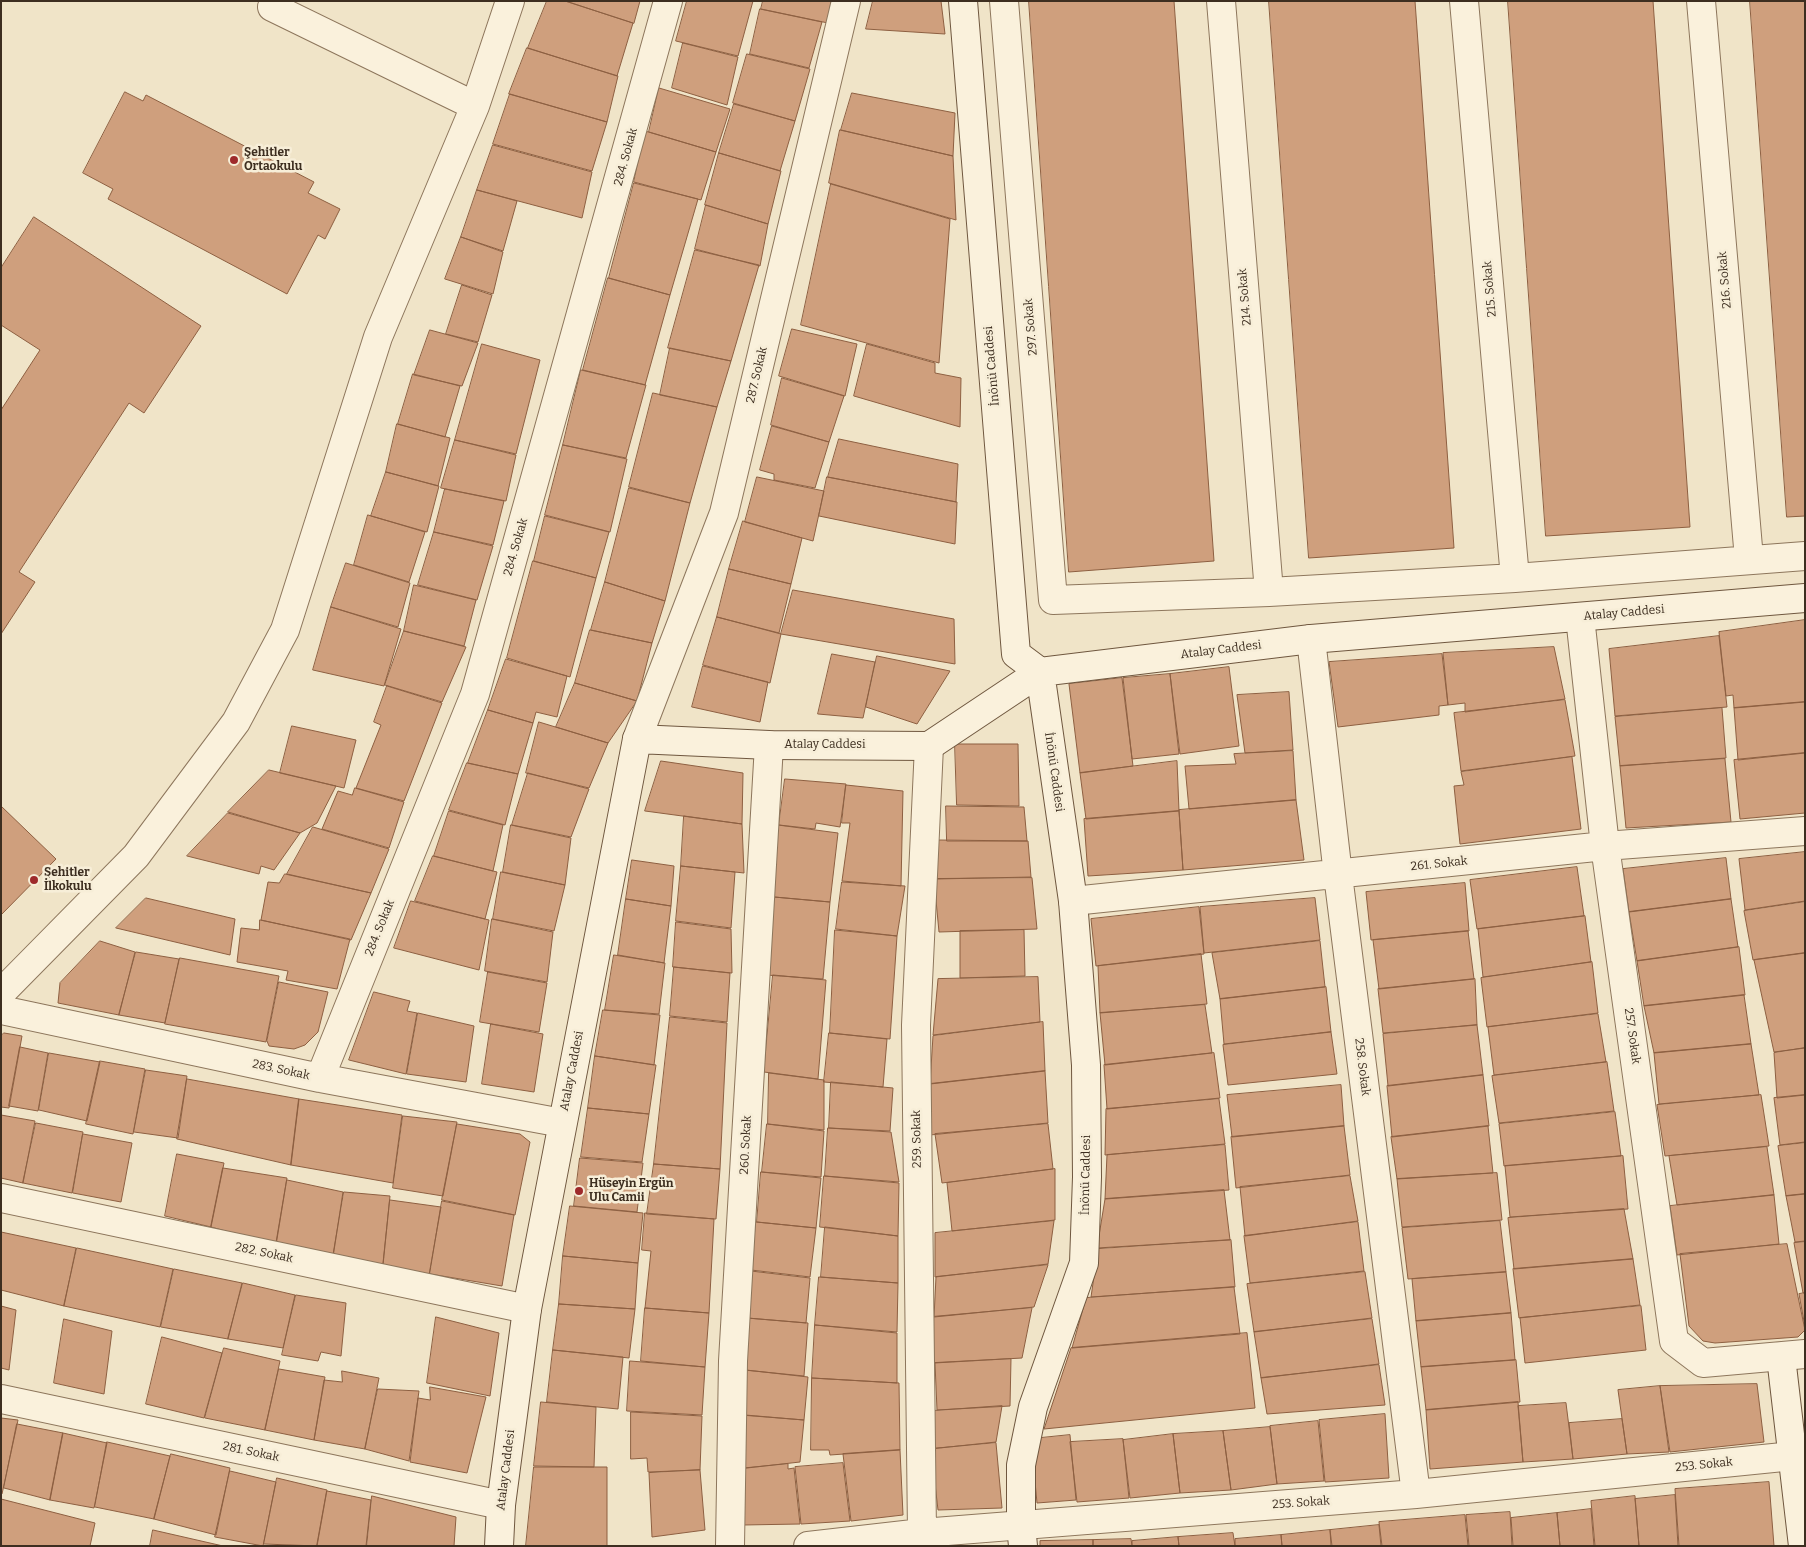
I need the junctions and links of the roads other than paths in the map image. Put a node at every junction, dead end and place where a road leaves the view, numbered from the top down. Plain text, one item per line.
1 (510, 1) edge
2 (668, 1) edge
3 (846, 1) edge
4 (963, 1) edge
5 (1004, 1) edge
6 (1221, 1) edge
7 (1464, 1) edge
8 (1700, 1) edge
9 (272, 7) dead end
10 (475, 106) junction
11 (1805, 556) edge
12 (1749, 560) junction
13 (1515, 578) junction
14 (1269, 592) junction
15 (1805, 598) edge
16 (1580, 617) junction
17 (1311, 639) junction
18 (1040, 672) junction
19 (637, 740) junction
20 (769, 745) junction
21 (929, 746) junction
22 (1805, 831) edge
23 (1605, 846) junction
24 (1338, 874) junction
25 (1073, 901) junction
26 (1, 993) edge
27 (1, 1010) edge
28 (320, 1078) junction
29 (562, 1123) junction
30 (1, 1198) edge
31 (527, 1309) junction
32 (1793, 1356) edge
33 (1, 1399) edge
34 (1793, 1456) junction
35 (1416, 1494) junction
36 (501, 1505) junction
37 (922, 1532) junction
38 (1022, 1535) edge
39 (499, 1546) edge
40 (730, 1546) edge
41 (808, 1546) edge
42 (1803, 1546) edge

1 - 10 street
2 - 28 street, 284. Sokak
3 - 19 street, 287. Sokak
4 - 18 street, İnönü Caddesi
5 - 14 street, 297. Sokak
6 - 14 street, 214. Sokak
7 - 13 street, 215. Sokak
8 - 12 street, 216. Sokak
9 - 10 street
10 - 26 street
11 - 12 street
12 - 13 street
13 - 14 street
15 - 16 street, Atalay Caddesi
16 - 17 street, Atalay Caddesi
16 - 23 street, 257. Sokak
17 - 18 street, Atalay Caddesi
17 - 24 street, 258. Sokak
18 - 21 street, Atalay Caddesi
18 - 25 street, İnönü Caddesi
19 - 20 street, Atalay Caddesi
19 - 29 street, Atalay Caddesi
20 - 21 street, Atalay Caddesi
20 - 40 street, 260. Sokak
21 - 37 street, 259. Sokak
22 - 23 street, 261. Sokak
23 - 24 street, 261. Sokak
23 - 32 street, 257. Sokak
24 - 25 street, 261. Sokak
24 - 35 street, 258. Sokak
25 - 38 street, İnönü Caddesi
27 - 28 street, 283. Sokak
28 - 29 street, 283. Sokak
29 - 31 street, Atalay Caddesi
30 - 31 street, 282. Sokak
31 - 36 street, Atalay Caddesi
32 - 34 street
33 - 36 street, 281. Sokak
34 - 35 street, 253. Sokak
34 - 42 street
35 - 38 street, 253. Sokak
36 - 39 street, Atalay Caddesi
37 - 38 street, 253. Sokak
37 - 41 street, 253. Sokak

